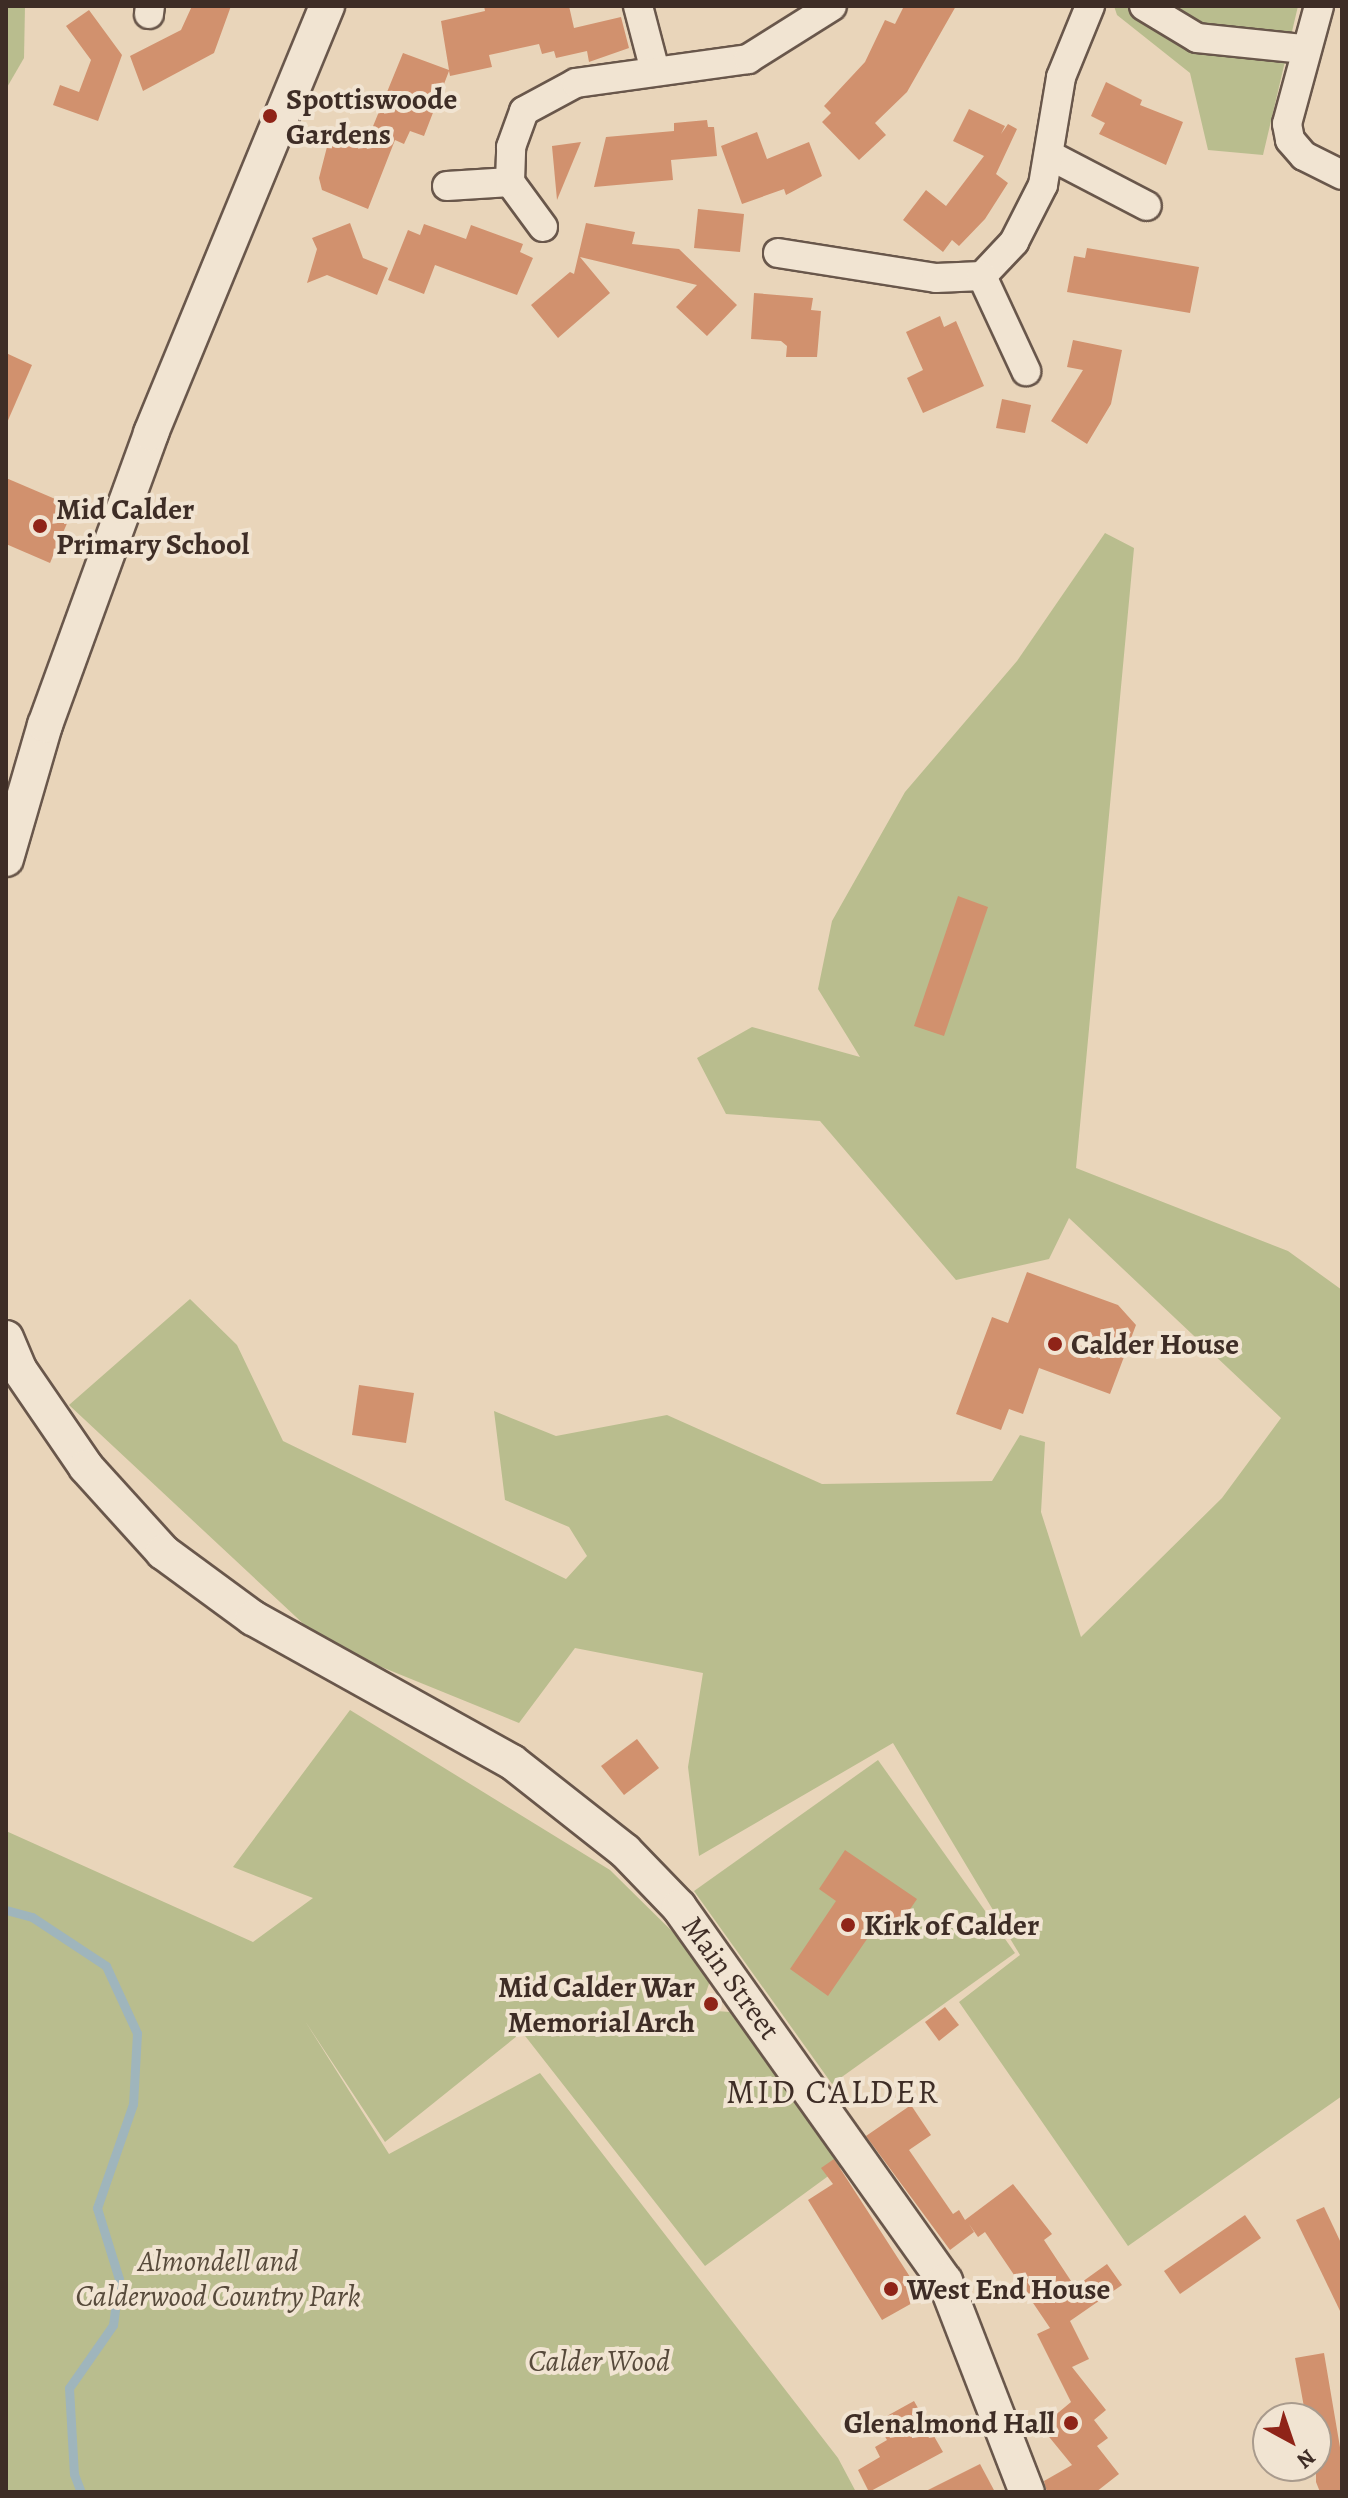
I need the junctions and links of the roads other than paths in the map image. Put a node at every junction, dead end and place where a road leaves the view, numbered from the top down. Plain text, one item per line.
1 (327, 6) edge
2 (638, 6) edge
3 (832, 6) edge
4 (1090, 6) edge
5 (1144, 6) edge
6 (1319, 6) edge
7 (1304, 49) junction
8 (655, 71) junction
9 (1049, 155) junction
10 (1342, 175) edge
11 (510, 182) junction
12 (447, 186) dead end
13 (1147, 206) dead end
14 (543, 227) dead end
15 (778, 253) dead end
16 (982, 276) junction
17 (1026, 371) dead end
18 (6, 859) edge
19 (6, 1338) edge
20 (1027, 2492) edge

1 - 18 street
2 - 8 street
3 - 8 street
4 - 9 street
5 - 7 street
6 - 7 street
7 - 10 street
8 - 11 street
9 - 13 street
9 - 16 street
11 - 12 street
11 - 14 street
15 - 16 street
16 - 17 street
19 - 20 street, Main Street

